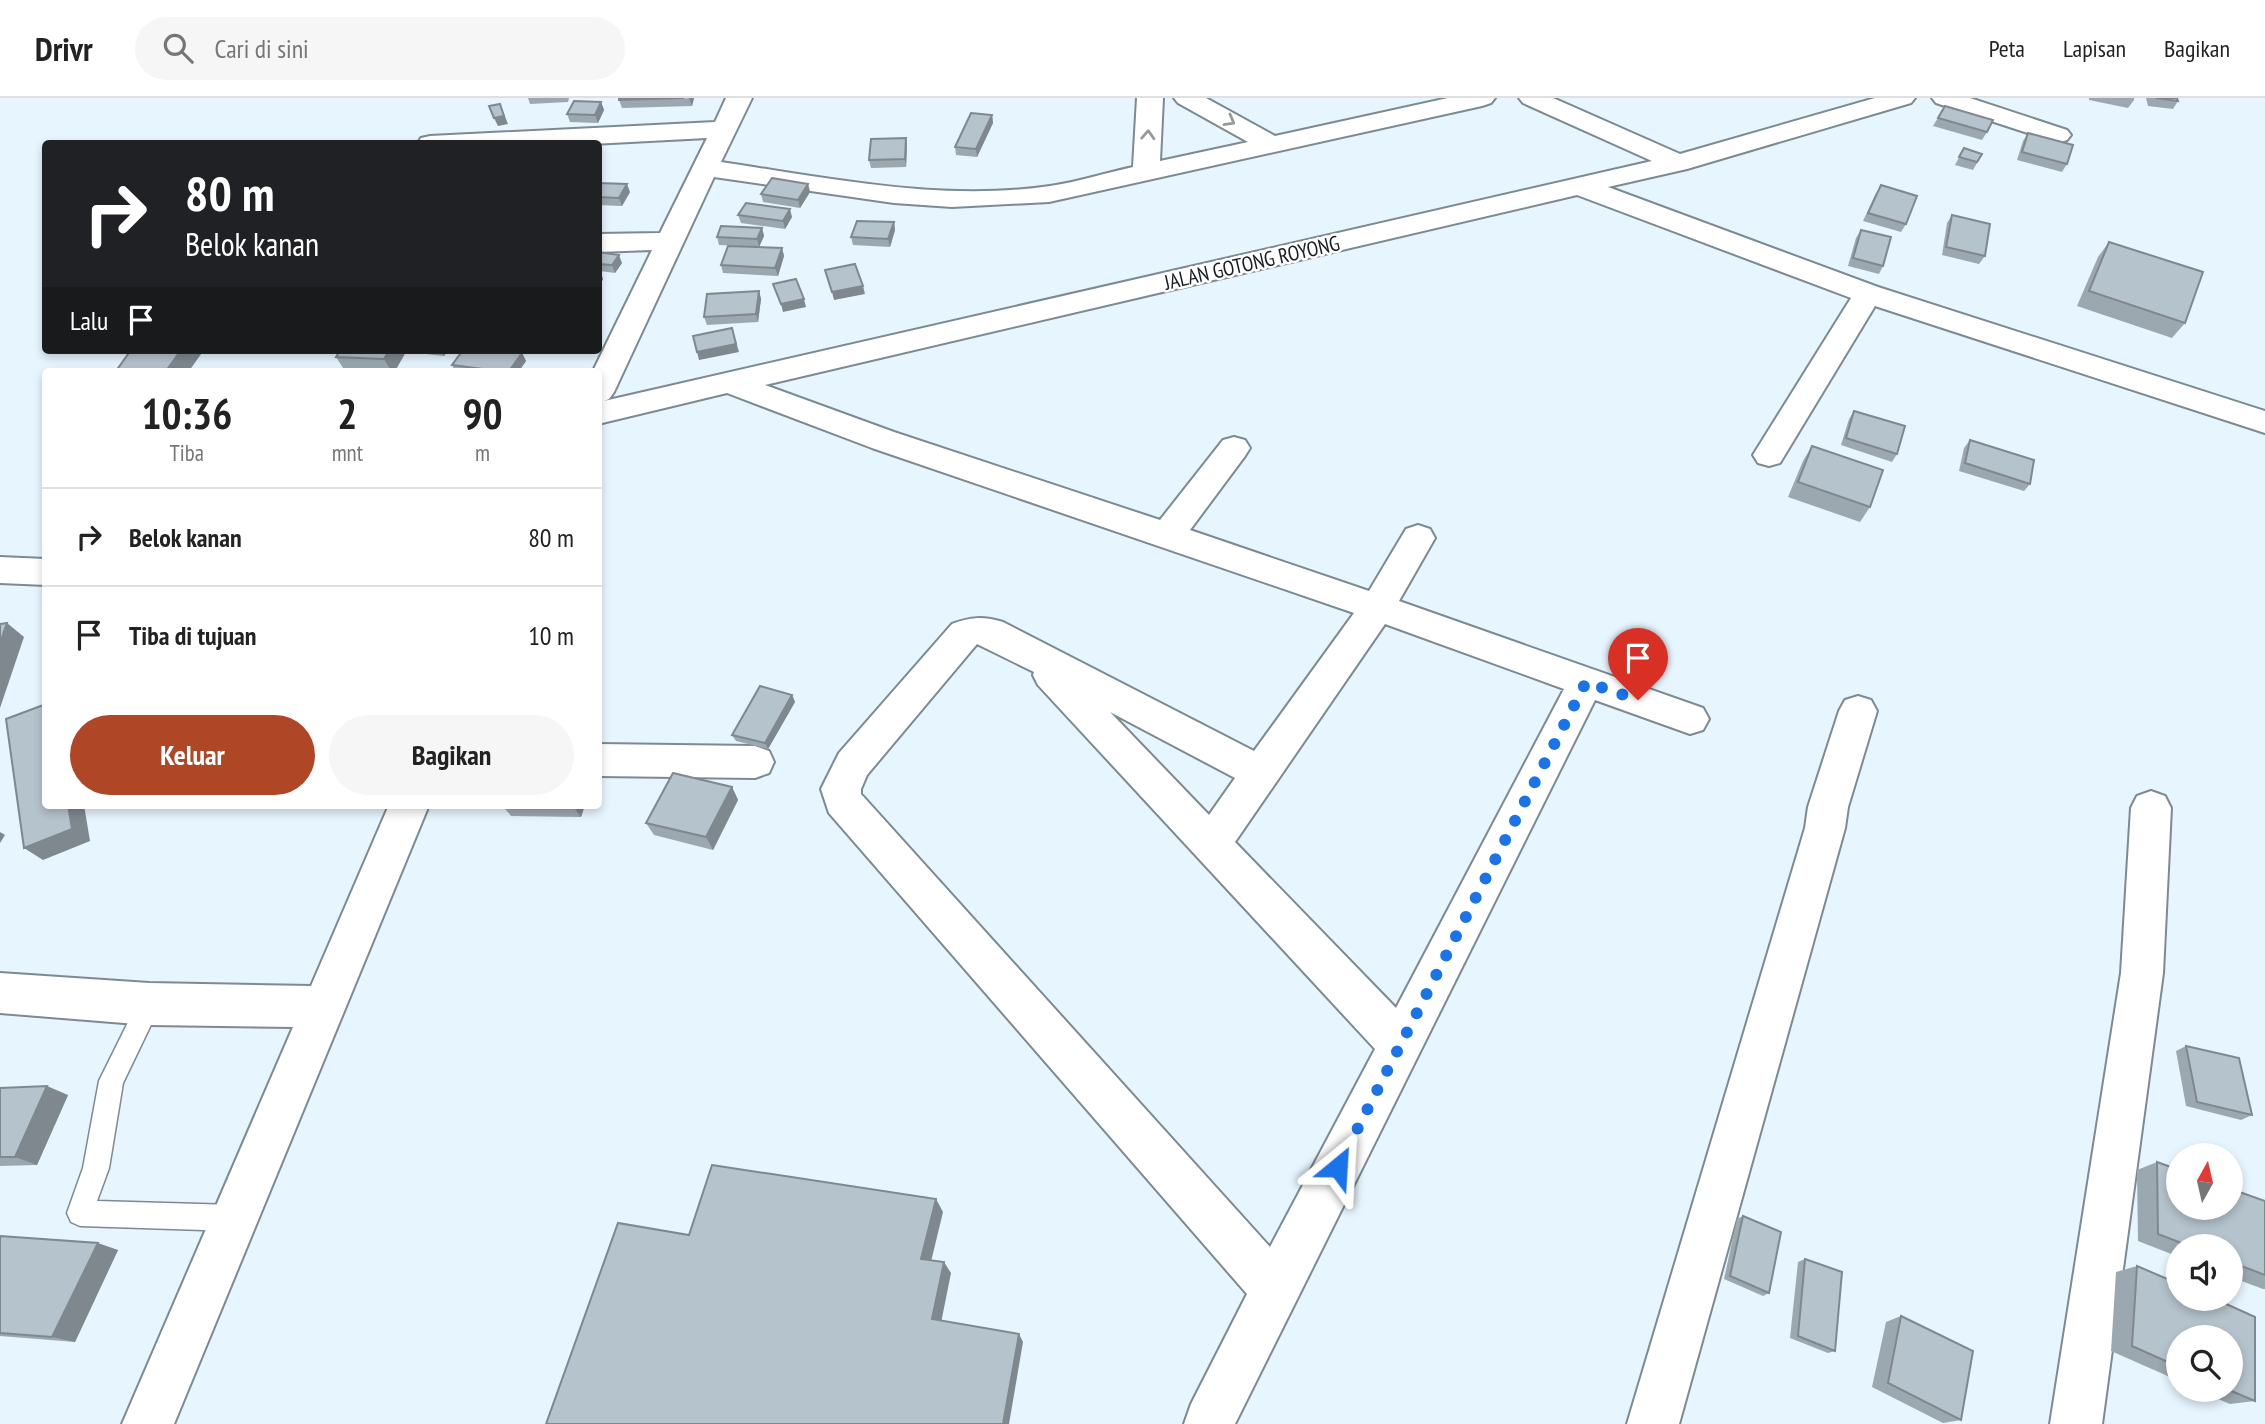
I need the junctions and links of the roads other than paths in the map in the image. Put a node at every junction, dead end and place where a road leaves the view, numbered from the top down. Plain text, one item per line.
1 (739, 98) edge
2 (1150, 98) edge
3 (1187, 98) edge
4 (1384, 98) edge
5 (1482, 98) edge
6 (1532, 98) edge
7 (1902, 98) edge
8 (1945, 98) edge
9 (1412, 113) junction
10 (724, 129) junction
11 (2058, 135) dead end
12 (508, 140) edge
13 (1272, 145) junction
14 (1678, 163) junction
15 (706, 168) junction
16 (1146, 172) junction
17 (1579, 186) junction
18 (669, 241) junction
19 (602, 243) edge
20 (1868, 294) junction
21 (602, 383) edge
22 (730, 383) junction
23 (602, 412) edge
24 (2265, 422) edge
25 (1234, 448) dead end
26 (1769, 455) dead end
27 (1167, 535) junction
28 (1418, 538) dead end
29 (0, 570) edge
30 (42, 572) edge
31 (1377, 608) junction
32 (1031, 653) junction
33 (1586, 682) junction
34 (1858, 711) dead end
35 (1690, 719) dead end
36 (602, 760) edge
37 (755, 762) dead end
38 (1260, 773) junction
39 (2151, 808) dead end
40 (407, 809) edge
41 (1211, 845) junction
42 (0, 993) edge
43 (149, 1004) junction
44 (323, 1007) junction
45 (1401, 1045) junction
46 (234, 1218) junction
47 (1275, 1289) junction
48 (1209, 1422) dead end
49 (148, 1424) edge
50 (1653, 1424) edge
51 (2076, 1424) edge

1 - 10 street
16 -> 2 street
3 -> 13 street
4 - 9 street
5 - 9 street
6 - 14 street
7 - 14 street, JALAN GOTONG ROYONG
8 - 11 street
9 - 13 street
10 - 12 street
10 - 15 street
13 - 16 street
14 - 17 street, JALAN GOTONG ROYONG
15 - 16 street
15 - 18 street
17 - 20 street
17 - 22 street, JALAN GOTONG ROYONG
18 - 19 street
18 - 21 street
20 - 24 street
20 - 26 street
22 - 23 street, JALAN GOTONG ROYONG
22 - 27 street
25 - 27 street
27 - 31 street
28 - 31 street
29 - 30 street
31 - 33 street
31 - 38 street
32 - 38 street
32 - 41 street
32 - 47 street
33 - 35 street
33 - 45 street
34 - 50 street
36 - 37 street
38 - 41 street
39 - 51 street
40 - 44 street
41 - 45 street
42 - 43 street
43 - 44 street
43 - 46 lane
44 - 46 street
45 - 47 street
46 - 49 street
47 - 48 street

